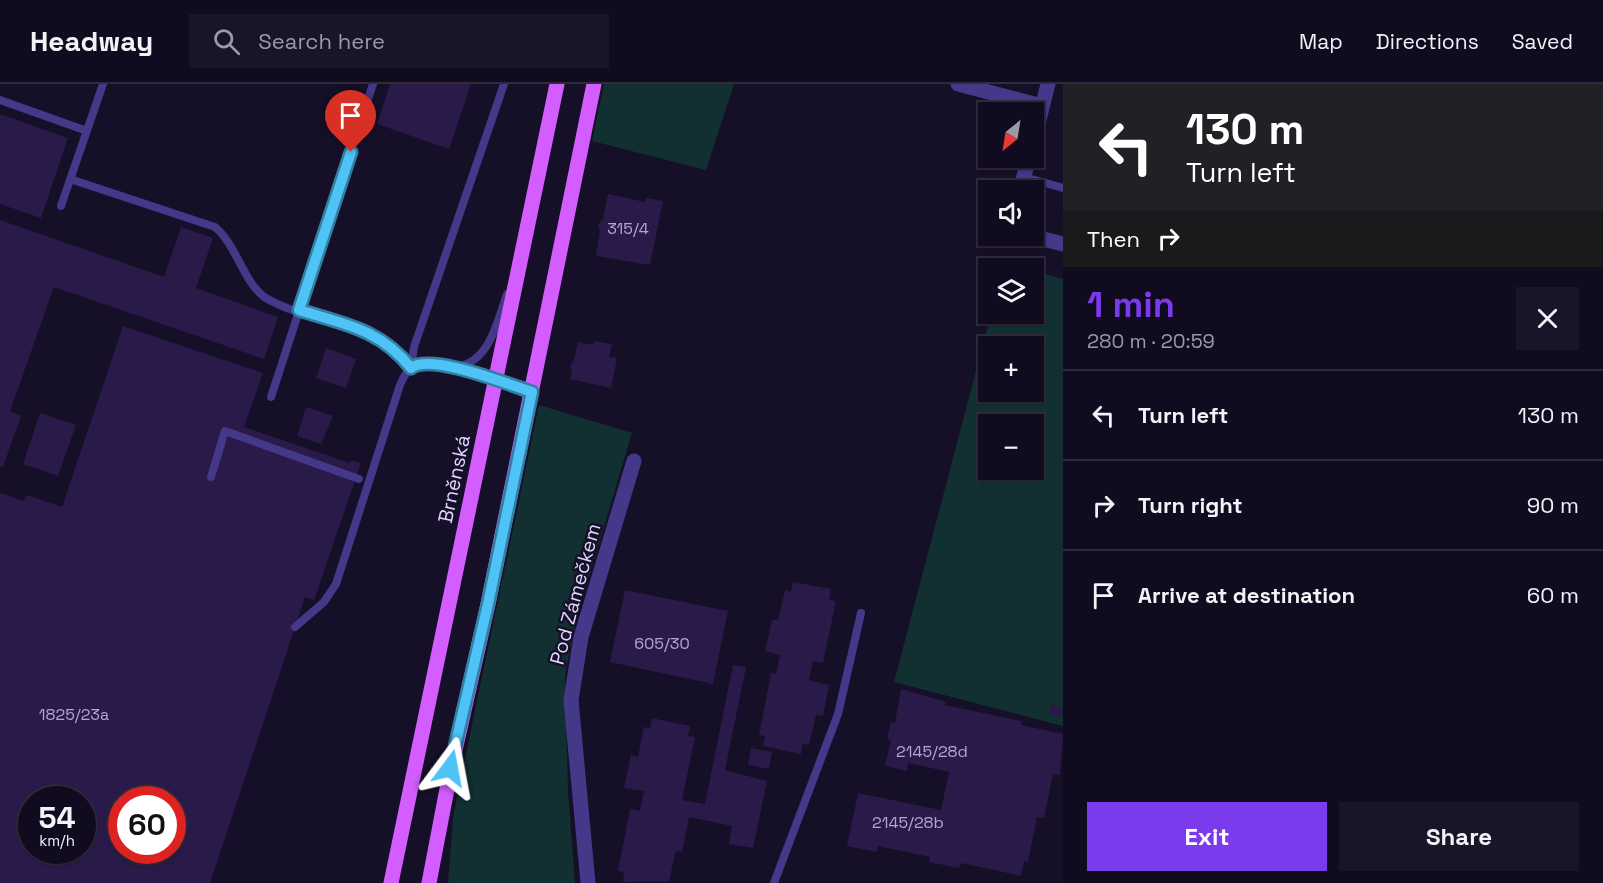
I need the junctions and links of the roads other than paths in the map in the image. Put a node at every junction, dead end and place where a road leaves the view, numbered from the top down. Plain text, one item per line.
1 (103, 84) edge
2 (373, 84) edge
3 (504, 84) edge
4 (557, 84) edge
5 (594, 84) edge
6 (958, 84) edge
7 (1048, 84) edge
8 (0, 100) edge
9 (1027, 102) edge
10 (1043, 102) edge
11 (87, 131) junction
12 (70, 179) junction
13 (1044, 186) edge
14 (1063, 188) edge
15 (61, 206) dead end
16 (1044, 239) edge
17 (1063, 244) edge
18 (520, 263) junction
19 (299, 310) junction
20 (451, 367) junction
21 (411, 368) junction
22 (496, 381) junction
23 (532, 392) junction
24 (271, 397) dead end
25 (634, 461) dead end
26 (211, 477) dead end
27 (359, 479) dead end
28 (861, 613) dead end
29 (295, 627) dead end
30 (391, 883) edge
31 (429, 883) edge
32 (588, 883) edge
33 (774, 883) edge

1 - 11 lane
2 - 19 lane
3 - 21 lane
4 - 18 main road, Brněnská
5 - 23 main road
6 - 9 street
7 - 10 street
8 - 11 lane
11 - 12 lane
12 - 15 lane
12 - 19 lane
13 - 14 lane
16 - 17 street
18 - 20 lane
18 - 22 main road, Brněnská
19 - 21 lane
19 - 24 lane
20 - 21 lane
20 - 22 lane
21 - 29 lane
22 - 23 lane
22 - 30 main road, Brněnská
23 - 31 main road
25 - 32 street, Pod Zámečkem
26 - 27 lane
28 - 33 lane

